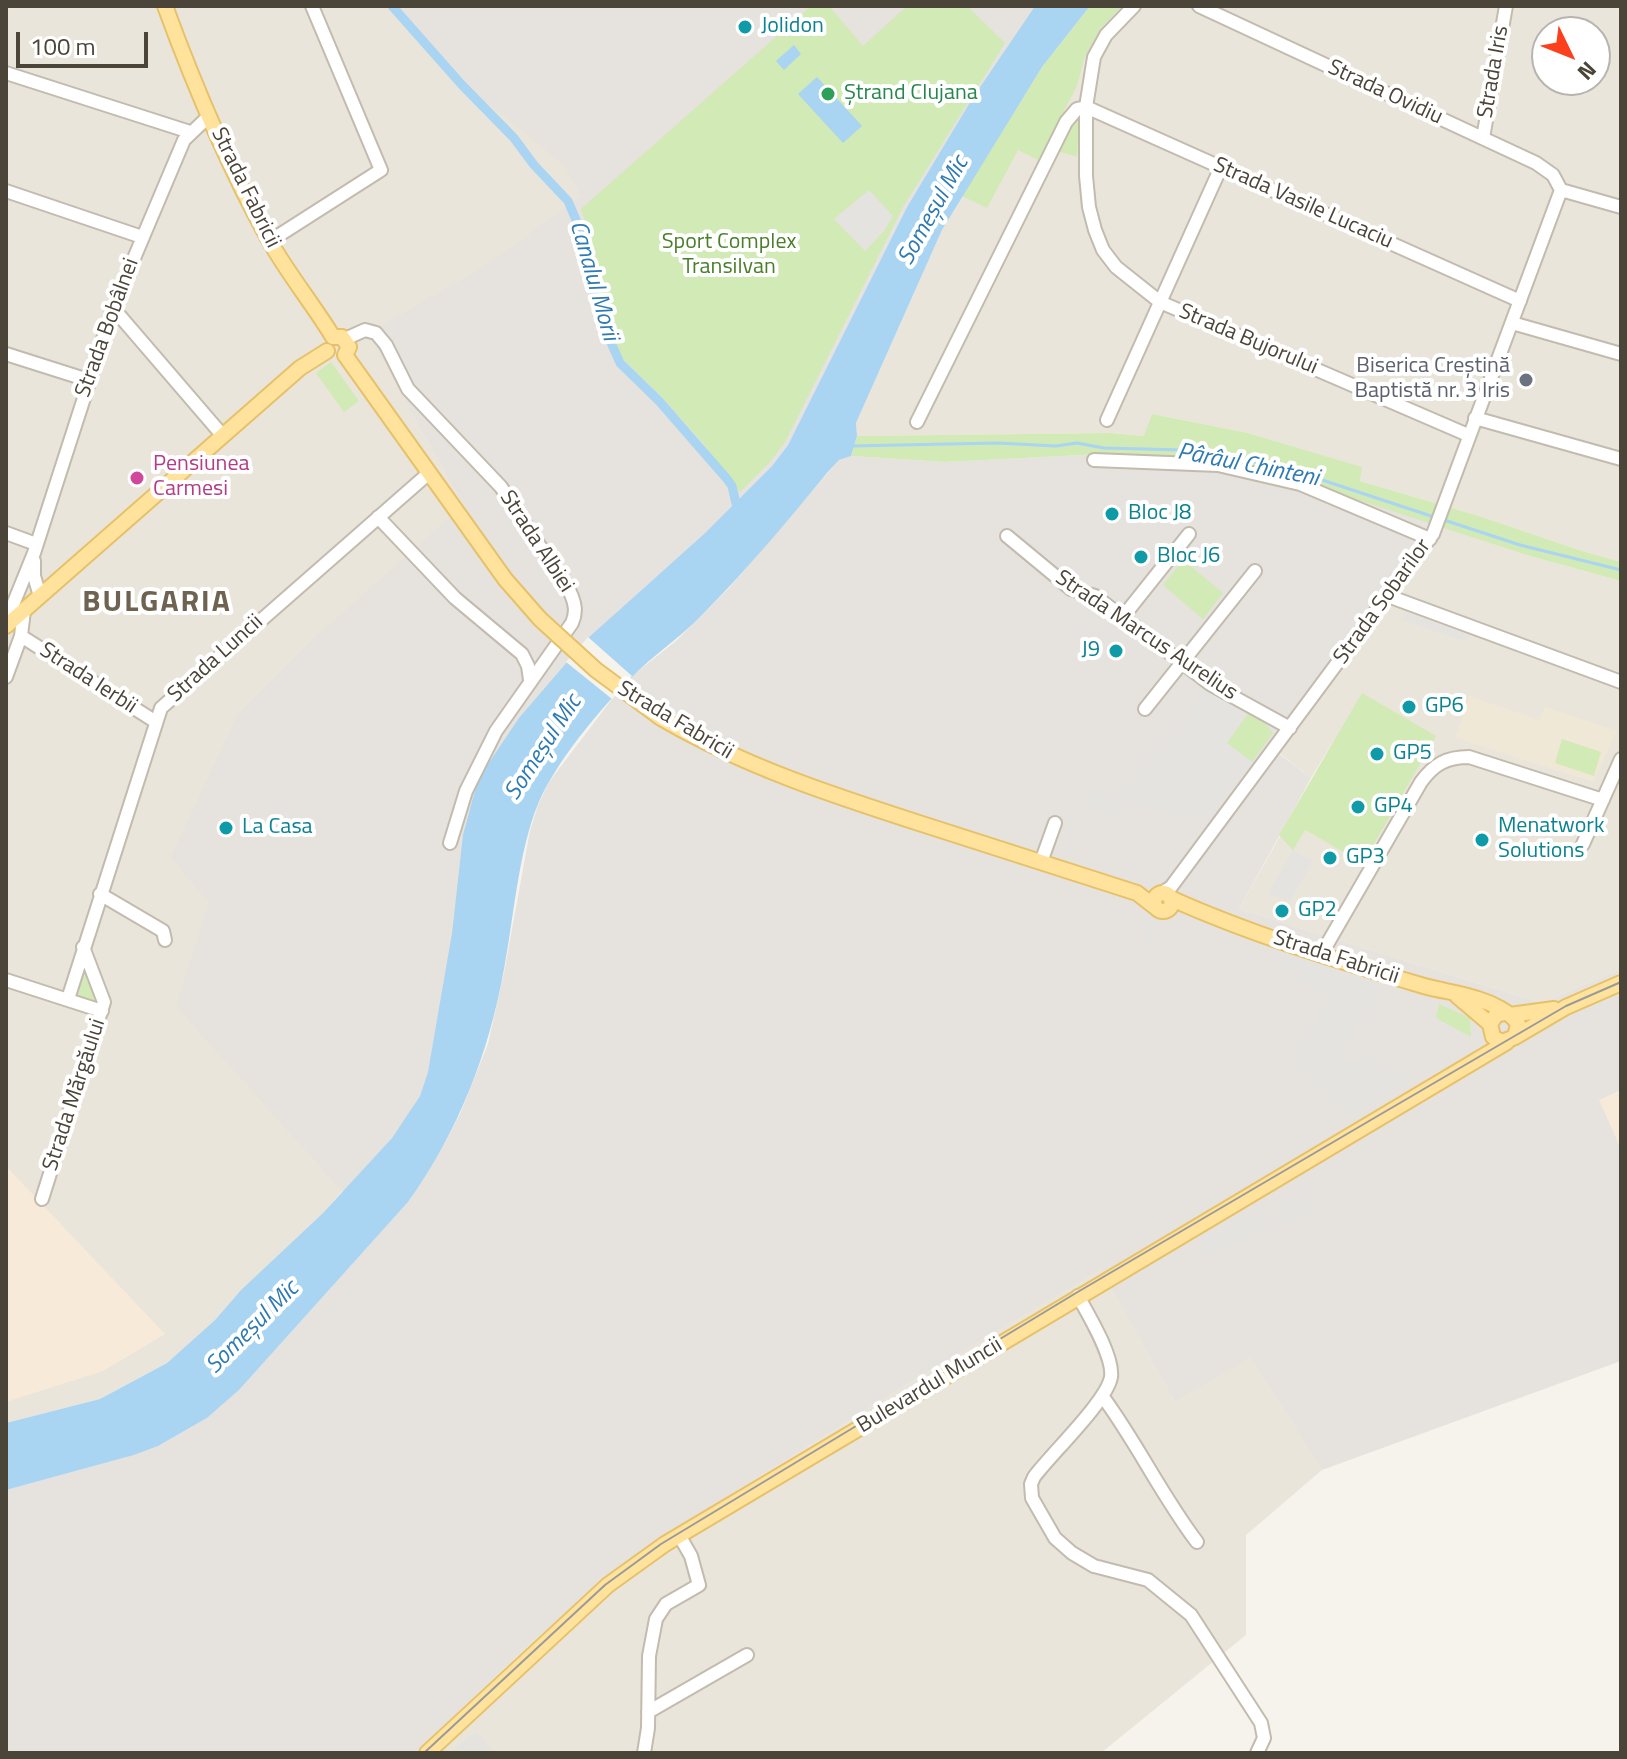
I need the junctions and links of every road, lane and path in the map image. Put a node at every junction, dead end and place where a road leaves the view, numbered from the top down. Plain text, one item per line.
1 (162, 6) edge
2 (312, 6) edge
3 (1134, 6) edge
4 (1199, 6) edge
5 (1506, 6) edge
6 (6, 73) edge
7 (1086, 107) junction
8 (209, 116) junction
9 (190, 132) junction
10 (1483, 138) junction
11 (1221, 167) junction
12 (1561, 190) junction
13 (6, 191) edge
14 (1621, 207) edge
15 (142, 237) junction
16 (270, 241) junction
17 (1520, 301) junction
18 (1160, 302) junction
19 (113, 308) junction
20 (1512, 323) junction
21 (335, 342) junction
22 (6, 354) edge
23 (1621, 354) edge
24 (88, 380) junction
25 (1475, 418) junction
26 (1107, 420) dead end
27 (917, 422) dead end
28 (1468, 435) junction
29 (223, 436) junction
30 (1621, 459) edge
31 (1094, 460) dead end
32 (429, 473) junction
33 (378, 517) junction
34 (6, 533) edge
35 (1189, 534) dead end
36 (1433, 534) junction
37 (1007, 536) dead end
38 (35, 549) junction
39 (1255, 571) dead end
40 (40, 596) junction
41 (1388, 596) junction
42 (24, 610) junction
43 (1122, 618) junction
44 (6, 624) edge
45 (21, 636) junction
46 (551, 652) junction
47 (522, 654) junction
48 (1182, 663) junction
49 (6, 677) edge
50 (530, 680) junction
51 (1621, 682) edge
52 (1145, 709) dead end
53 (156, 722) junction
54 (1290, 728) junction
55 (1621, 759) edge
56 (1603, 800) junction
57 (1055, 823) dead end
58 (450, 843) dead end
59 (1583, 844) dead end
60 (1041, 862) junction
61 (100, 894) junction
62 (1164, 898) junction
63 (165, 940) dead end
64 (83, 947) junction
65 (1322, 953) junction
66 (6, 980) edge
67 (1621, 983) edge
68 (1457, 995) junction
69 (68, 999) junction
70 (1566, 1007) junction
71 (102, 1011) junction
72 (1507, 1014) junction
73 (1490, 1026) junction
74 (1511, 1039) junction
75 (1468, 1065) junction
76 (42, 1199) dead end
77 (1078, 1296) junction
78 (1103, 1397) junction
79 (679, 1535) junction
80 (1197, 1542) dead end
81 (747, 1655) dead end
82 (648, 1712) junction
83 (427, 1753) edge
84 (644, 1753) edge
85 (1257, 1753) edge

1 - 8 main road, Strada Fabricii
2 - 16 street
3 - 7 street, Strada Bujorului
4 - 10 street, Strada Ovidiu
5 - 10 street, Strada Iris
6 - 9 street
7 - 11 street, Strada Vasile Lucaciu
7 - 18 street, Strada Bujorului
7 - 27 street
8 - 9 street, Strada Bobâlnei
8 - 16 main road, Strada Fabricii
9 - 15 street, Strada Bobâlnei
10 - 12 street, Strada Ovidiu
11 - 17 street, Strada Vasile Lucaciu
11 - 18 street
12 - 14 street
12 - 17 street, Strada Sobarilor
13 - 15 street
15 - 19 street, Strada Bobâlnei
16 - 21 main road, Strada Fabricii
17 - 20 street, Strada Sobarilor
18 - 26 street
18 - 28 street, Strada Bujorului
19 - 24 street, Strada Bobâlnei
19 - 29 street
20 - 23 street
20 - 25 street, Strada Sobarilor
21 - 29 main road
21 - 32 main road, Strada Fabricii
21 - 46 street, Strada Albiei
22 - 24 street
24 - 38 street, Strada Bobâlnei
25 - 28 street, Strada Sobarilor
25 - 30 street
28 - 36 street, Strada Sobarilor
29 - 40 main road
31 - 36 street
32 - 33 street, Strada Luncii
32 - 60 main road, Strada Fabricii, bridge
33 - 47 street
33 - 53 street, Strada Luncii
34 - 38 street
35 - 43 street
36 - 41 street, Strada Sobarilor
37 - 43 street, Strada Marcus Aurelius
38 - 40 street, Strada Bobâlnei
38 - 44 street, Strada Bobâlnei
39 - 48 street
40 - 42 main road
41 - 51 street
41 - 54 street, Strada Sobarilor
42 - 44 main road
42 - 45 street
43 - 48 street, Strada Marcus Aurelius
45 - 49 street
45 - 53 street, Strada Ierbii
46 - 47 street
46 - 50 street, Strada Albiei
47 - 50 street
48 - 52 street
48 - 54 street, Strada Marcus Aurelius
50 - 58 street, Strada Albiei
53 - 61 street, Strada Luncii
54 - 62 street, Strada Sobarilor
55 - 56 street
56 - 59 street
56 - 65 street
57 - 60 street
60 - 62 main road, Strada Fabricii
61 - 63 street
61 - 64 street, Strada Luncii
62 - 65 main road, Strada Fabricii
64 - 69 street, Strada Luncii
64 - 71 street, Strada Mărgăului
65 - 68 main road, Strada Fabricii
66 - 69 street
67 - 70 main road, Bulevardul Muncii
68 - 72 main road, Strada Fabricii
68 - 73 main road, Strada Fabricii
69 - 71 street
70 - 72 main road, Bulevardul Muncii
70 - 74 main road, Bulevardul Muncii
71 - 76 street, Strada Mărgăului
72 - 73 main road
72 - 74 main road
73 - 74 main road
73 - 75 main road, Bulevardul Muncii
74 - 75 main road, Bulevardul Muncii
75 - 77 main road, Bulevardul Muncii
77 - 78 street
77 - 79 main road, Bulevardul Muncii
78 - 80 street
78 - 85 street
79 - 82 street
79 - 83 main road, Bulevardul Muncii
81 - 82 street
82 - 84 street

